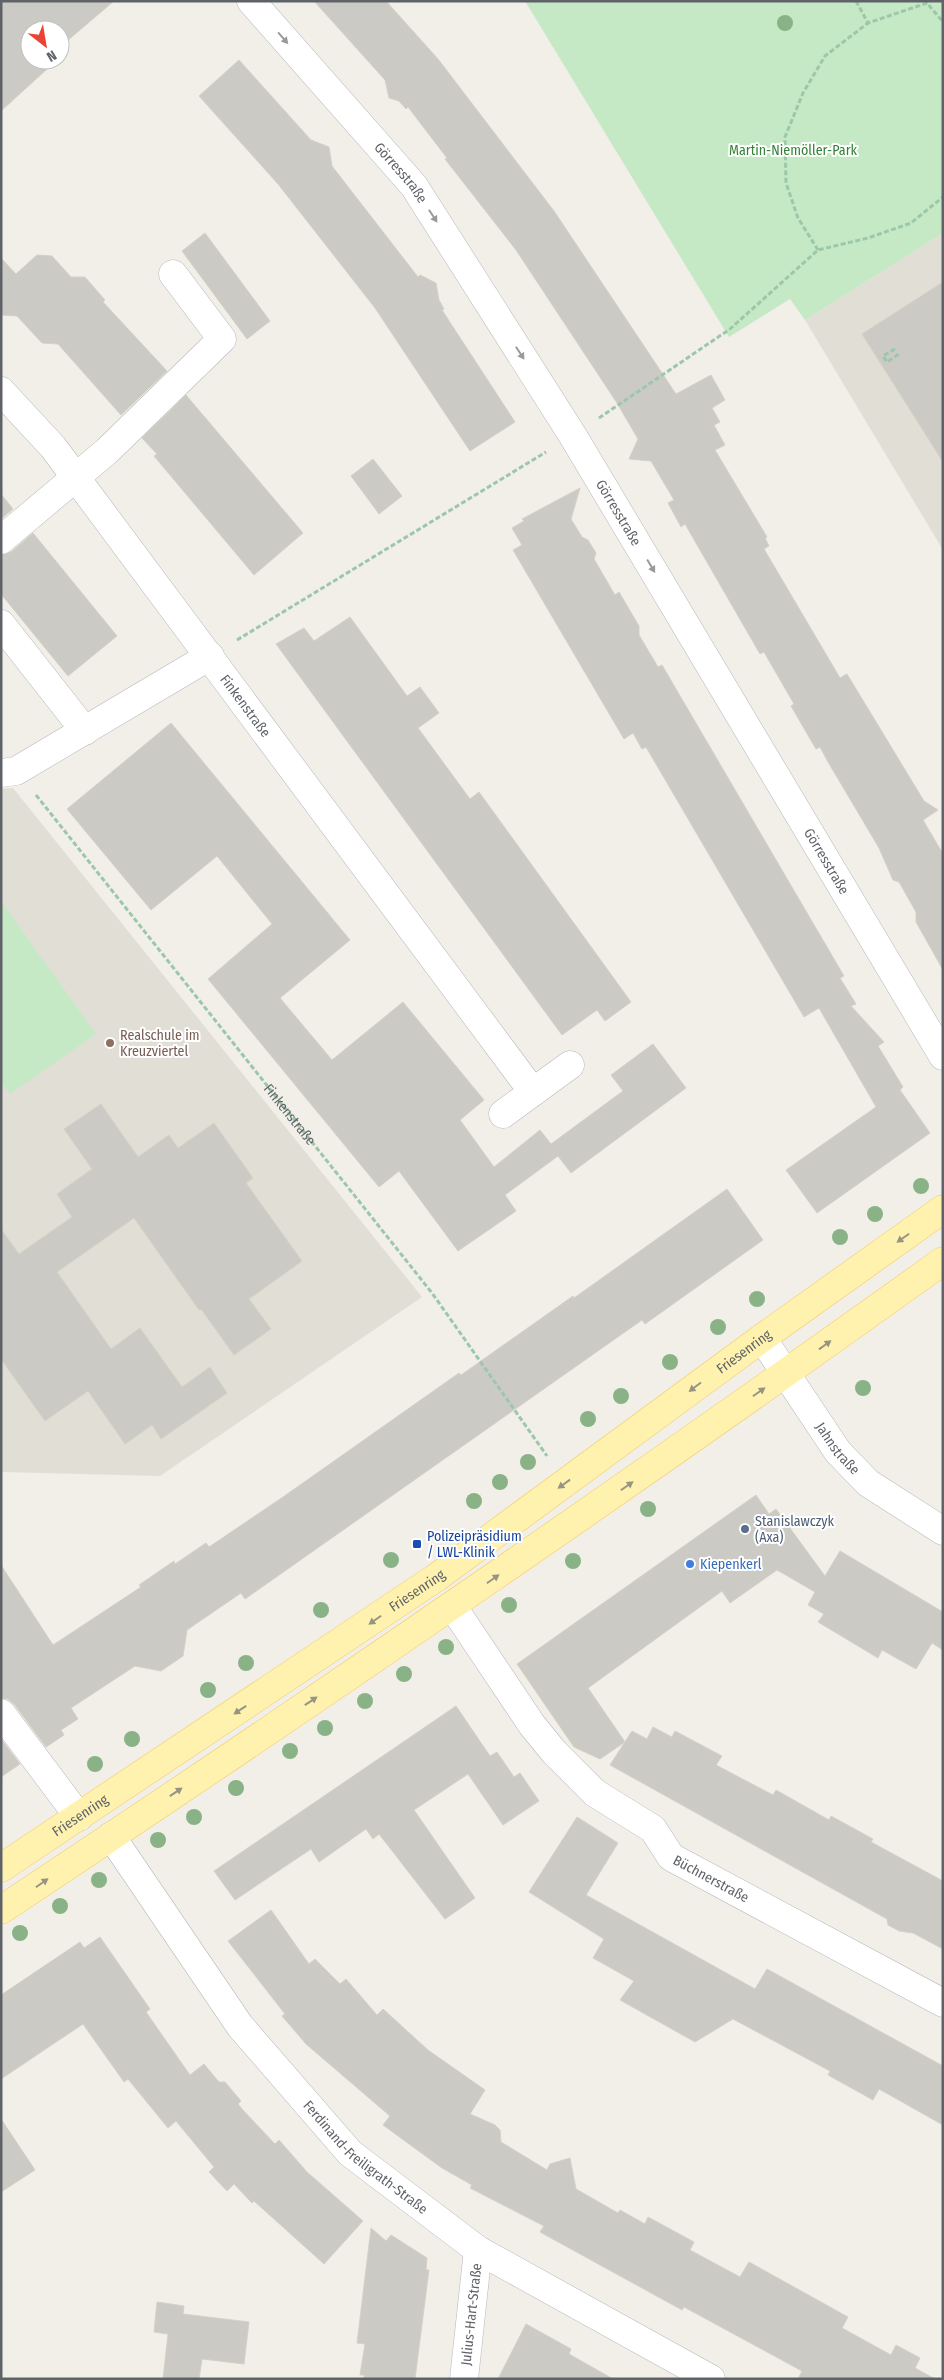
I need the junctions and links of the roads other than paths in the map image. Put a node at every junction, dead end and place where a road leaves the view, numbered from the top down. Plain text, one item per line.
1 (251, 1) edge
2 (173, 274) dead end
3 (1, 391) edge
4 (76, 477) junction
5 (1, 540) edge
6 (1, 624) edge
7 (210, 656) junction
8 (85, 731) junction
9 (9, 772) edge
10 (943, 1056) edge
11 (570, 1065) dead end
12 (533, 1092) junction
13 (503, 1114) dead end
14 (943, 1210) edge
15 (943, 1261) edge
16 (762, 1338) junction
17 (786, 1374) junction
18 (943, 1530) edge
19 (453, 1606) junction
20 (1, 1713) edge
21 (79, 1816) junction
22 (111, 1836) junction
23 (1, 1868) edge
24 (1, 1910) edge
25 (943, 2003) edge
26 (478, 2250) junction
27 (464, 2379) edge
28 (711, 2379) edge

1 -> 10 street, Görresstraße
2 - 4 street
3 - 4 street, Finkenstraße
4 - 5 street
4 - 7 street, Finkenstraße
6 - 8 street
7 - 8 street
7 - 12 street, Finkenstraße
8 - 9 street
11 - 12 street
12 - 13 street
14 -> 16 main road, Friesenring
17 -> 15 main road
16 - 17 street, Jahnstraße
16 -> 21 main road, Friesenring
17 - 18 street, Jahnstraße
19 -> 17 main road
22 -> 19 main road
19 - 25 street, Büchnerstraße
20 - 21 street
21 - 23 main road, Friesenring
24 -> 22 main road
22 - 26 street, Ferdinand-Freiligrath-Straße
26 - 27 street, Julius-Hart-Straße
26 - 28 street, Ferdinand-Freiligrath-Straße

